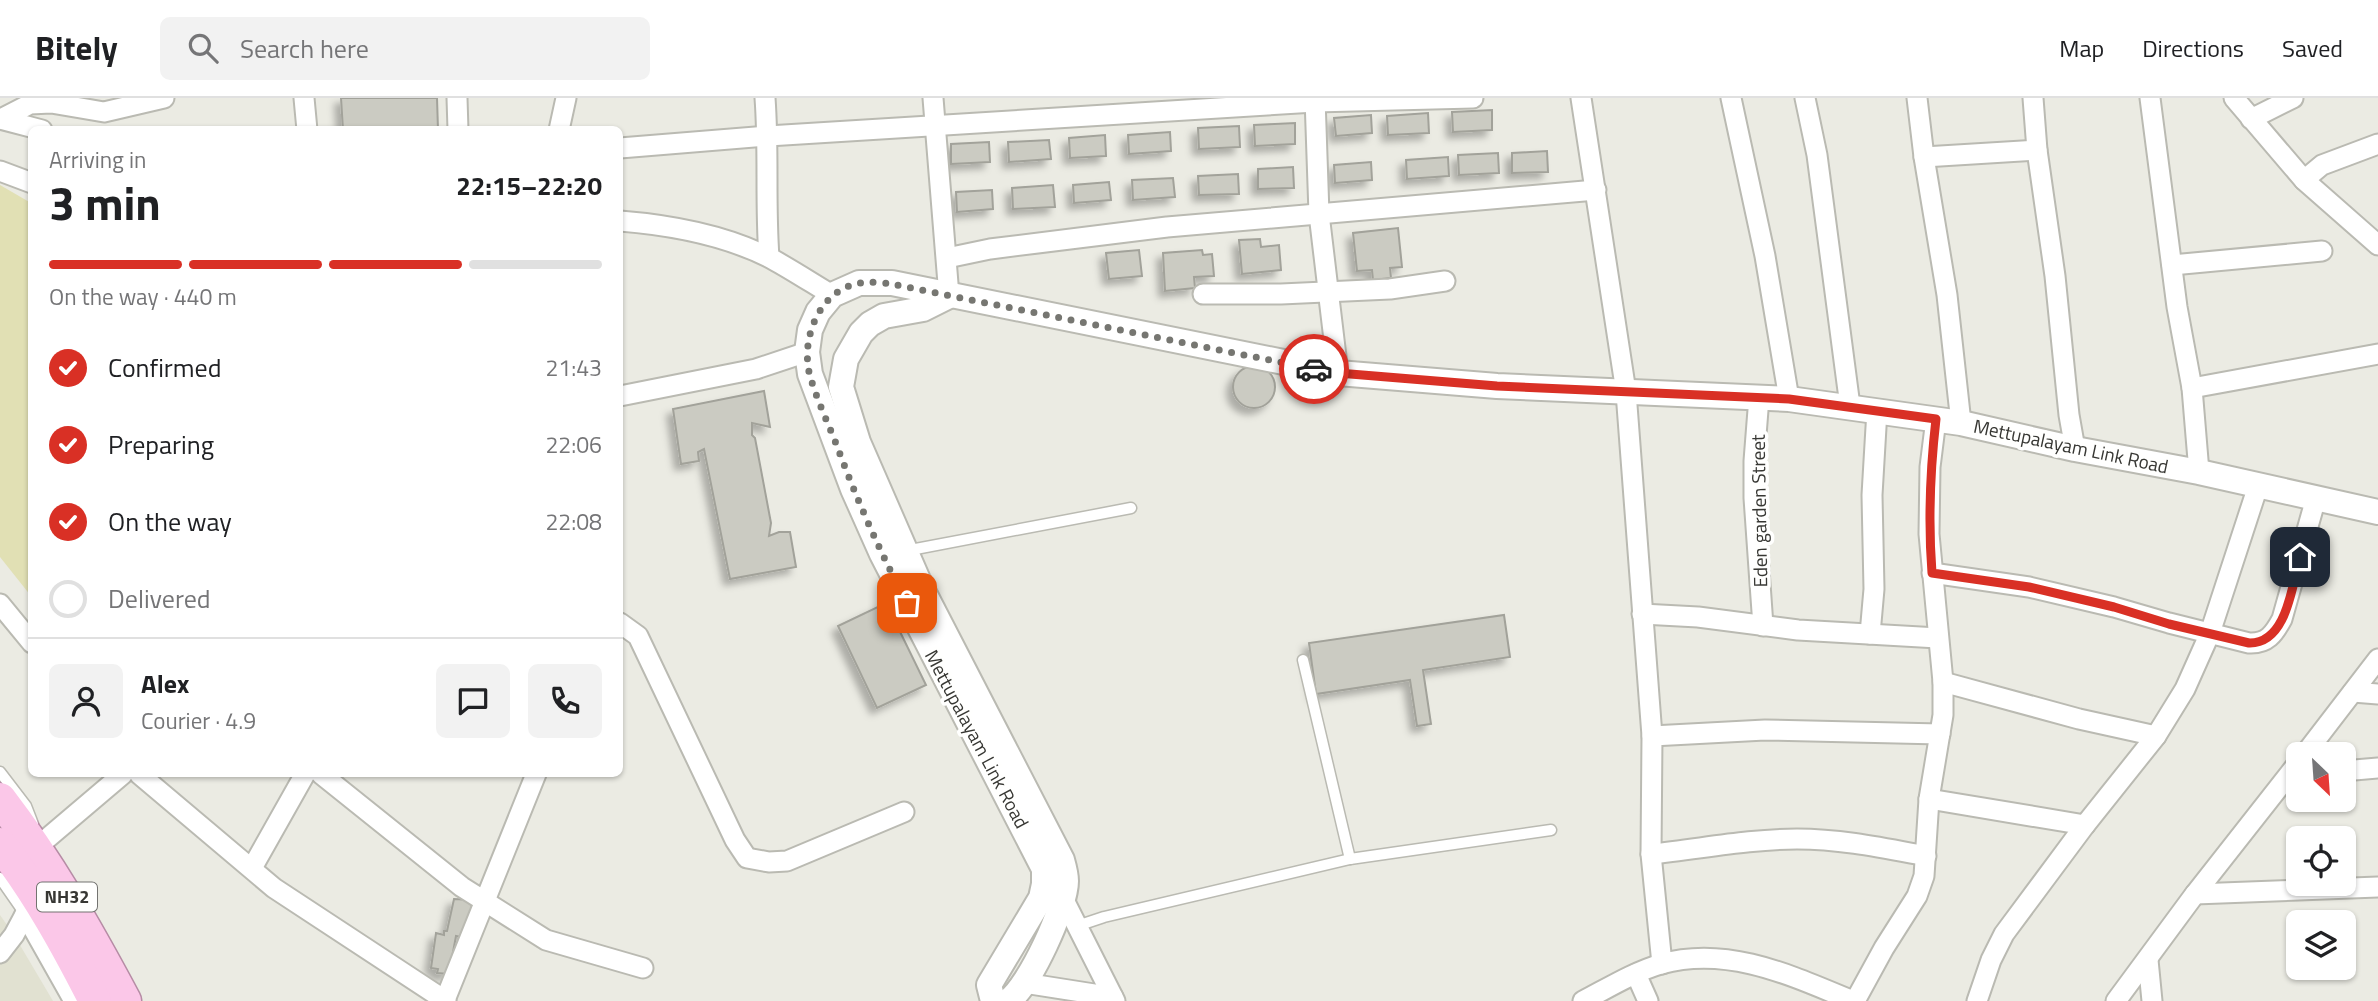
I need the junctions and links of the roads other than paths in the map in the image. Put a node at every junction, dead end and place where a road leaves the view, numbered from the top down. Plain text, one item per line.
1 (164, 98) edge
2 (304, 98) edge
3 (457, 98) edge
4 (566, 98) edge
5 (765, 98) edge
6 (933, 98) edge
7 (1473, 98) edge
8 (1581, 98) edge
9 (1731, 98) edge
10 (1805, 98) edge
11 (1917, 98) edge
12 (2033, 98) edge
13 (2150, 98) edge
14 (2234, 98) edge
15 (2293, 98) edge
16 (1315, 100) edge
17 (0, 119) edge
18 (2252, 119) junction
19 (28, 126) edge
20 (307, 126) edge
21 (458, 126) edge
22 (560, 126) edge
23 (936, 126) junction
24 (768, 136) junction
25 (2378, 144) edge
26 (623, 148) edge
27 (2037, 150) junction
28 (1924, 157) junction
29 (0, 171) edge
30 (2304, 180) junction
31 (28, 182) edge
32 (1596, 190) junction
33 (1319, 214) junction
34 (623, 221) edge
35 (2369, 225) edge
36 (2378, 244) edge
37 (2322, 251) dead end
38 (769, 257) junction
39 (947, 258) junction
40 (2172, 265) junction
41 (1445, 281) dead end
42 (1328, 292) junction
43 (1203, 294) dead end
44 (832, 295) junction
45 (949, 296) junction
46 (807, 352) junction
47 (2378, 354) edge
48 (1338, 373) junction
49 (2192, 388) junction
50 (1626, 392) junction
51 (623, 395) edge
52 (1759, 397) junction
53 (1789, 399) junction
54 (1850, 406) junction
55 (1877, 410) junction
56 (1936, 419) junction
57 (1961, 423) junction
58 (2075, 449) junction
59 (2199, 472) junction
60 (2258, 486) junction
61 (2316, 498) junction
62 (1131, 508) dead end
63 (2378, 512) edge
64 (905, 551) junction
65 (1932, 573) junction
66 (0, 604) edge
67 (1642, 614) junction
68 (623, 625) edge
69 (1763, 626) junction
70 (2210, 633) junction
71 (1870, 634) junction
72 (28, 638) edge
73 (1938, 638) junction
74 (2378, 659) edge
75 (1303, 660) dead end
76 (1943, 682) junction
77 (2353, 692) junction
78 (2378, 694) edge
79 (1940, 734) junction
80 (1652, 736) junction
81 (2156, 736) junction
82 (2314, 742) edge
83 (2378, 768) edge
84 (2356, 770) edge
85 (0, 772) edge
86 (119, 777) edge
87 (143, 777) edge
88 (303, 777) edge
89 (325, 777) edge
90 (535, 777) edge
91 (2286, 783) edge
92 (0, 799) edge
93 (1929, 799) junction
94 (904, 811) dead end
95 (2085, 825) junction
96 (1551, 830) dead end
97 (0, 844) edge
98 (34, 844) junction
99 (1651, 854) junction
100 (1926, 856) junction
101 (1350, 859) junction
102 (252, 867) junction
103 (0, 878) edge
104 (2378, 887) edge
105 (2195, 894) junction
106 (1064, 900) junction
107 (486, 902) junction
108 (31, 904) junction
109 (1077, 926) junction
110 (0, 953) edge
111 (2148, 960) junction
112 (1662, 964) junction
113 (643, 968) dead end
114 (1636, 974) junction
115 (1016, 992) edge
116 (1114, 999) edge
117 (74, 1001) edge
118 (95, 1001) edge
119 (125, 1001) edge
120 (446, 1001) edge
121 (993, 1001) edge
122 (1583, 1001) edge
123 (1648, 1001) edge
124 (1854, 1001) edge
125 (1977, 1001) edge
126 (2116, 1001) edge
127 (2152, 1001) edge

1 - 17 street
2 - 20 street
3 - 21 street
4 - 22 street
5 - 24 street
6 - 23 street
7 - 16 street
8 - 32 street
9 - 53 street
10 - 54 street
11 - 28 street
12 - 27 street
13 - 40 street
14 - 18 street
15 - 18 street
16 - 23 street
16 - 33 street
17 - 19 street
18 - 30 street
23 - 24 street
23 - 39 street
24 - 26 street
24 - 38 street
25 - 30 street
27 - 28 street
27 - 58 street
28 - 57 street
29 - 31 street
30 - 35 street
32 - 33 street
32 - 50 street
33 - 39 street
33 - 42 street
34 - 38 street
35 - 36 street
37 - 40 street
38 - 44 street
39 - 45 street
40 - 49 street
41 - 42 street
42 - 43 street
42 - 48 street
44 - 45 street, Mettupalayam Link Road
44 - 46 street, Mettupalayam Link Road
45 - 48 street, Mettupalayam Link Road
45 - 64 street
46 - 51 street
46 - 121 street, Mettupalayam Link Road
47 - 49 street
48 - 50 street, Mettupalayam Link Road
49 - 59 street
50 - 52 street, Mettupalayam Link Road
50 - 67 street
52 - 53 street, Mettupalayam Link Road
52 - 69 street, Eden garden Street
53 - 54 street, Mettupalayam Link Road
54 - 55 street, Mettupalayam Link Road
55 - 56 street, Mettupalayam Link Road
55 - 71 street
56 - 57 street, Mettupalayam Link Road
56 - 65 street
57 - 58 street, Mettupalayam Link Road
58 - 59 street, Mettupalayam Link Road
59 - 60 street, Mettupalayam Link Road
60 - 61 street, Mettupalayam Link Road
60 - 70 street
61 - 63 street, Mettupalayam Link Road
61 - 70 street
62 - 64 lane
64 - 106 street
65 - 70 street
65 - 73 street
66 - 72 street
67 - 69 street
67 - 80 street
68 - 94 street
69 - 71 street
70 - 81 street
71 - 73 street
73 - 76 street
74 - 77 street
75 - 101 lane
76 - 79 street
76 - 81 street
77 - 78 street
77 - 82 street
79 - 80 street
79 - 93 street
80 - 99 street
81 - 95 street
83 - 84 street
85 - 98 lane
86 - 98 street
87 - 102 street
88 - 102 street
89 - 107 street
90 - 107 street
91 - 105 street
92 - 98 highway, NH32
93 - 95 street
93 - 100 street
95 - 125 street
96 - 101 lane
97 - 108 highway, NH32
98 - 119 highway, NH32
99 - 100 street
99 - 112 street
100 - 124 street
101 - 109 lane
102 - 120 street
103 - 108 lane
104 - 105 street
105 - 111 street
106 - 109 street
106 - 115 street
107 - 113 street
107 - 120 street
108 - 110 street
108 - 117 street
108 - 118 highway, NH32
109 - 116 street
111 - 126 street
111 - 127 street
112 - 114 street
112 - 124 street
114 - 122 street
114 - 123 street
115 - 116 street

